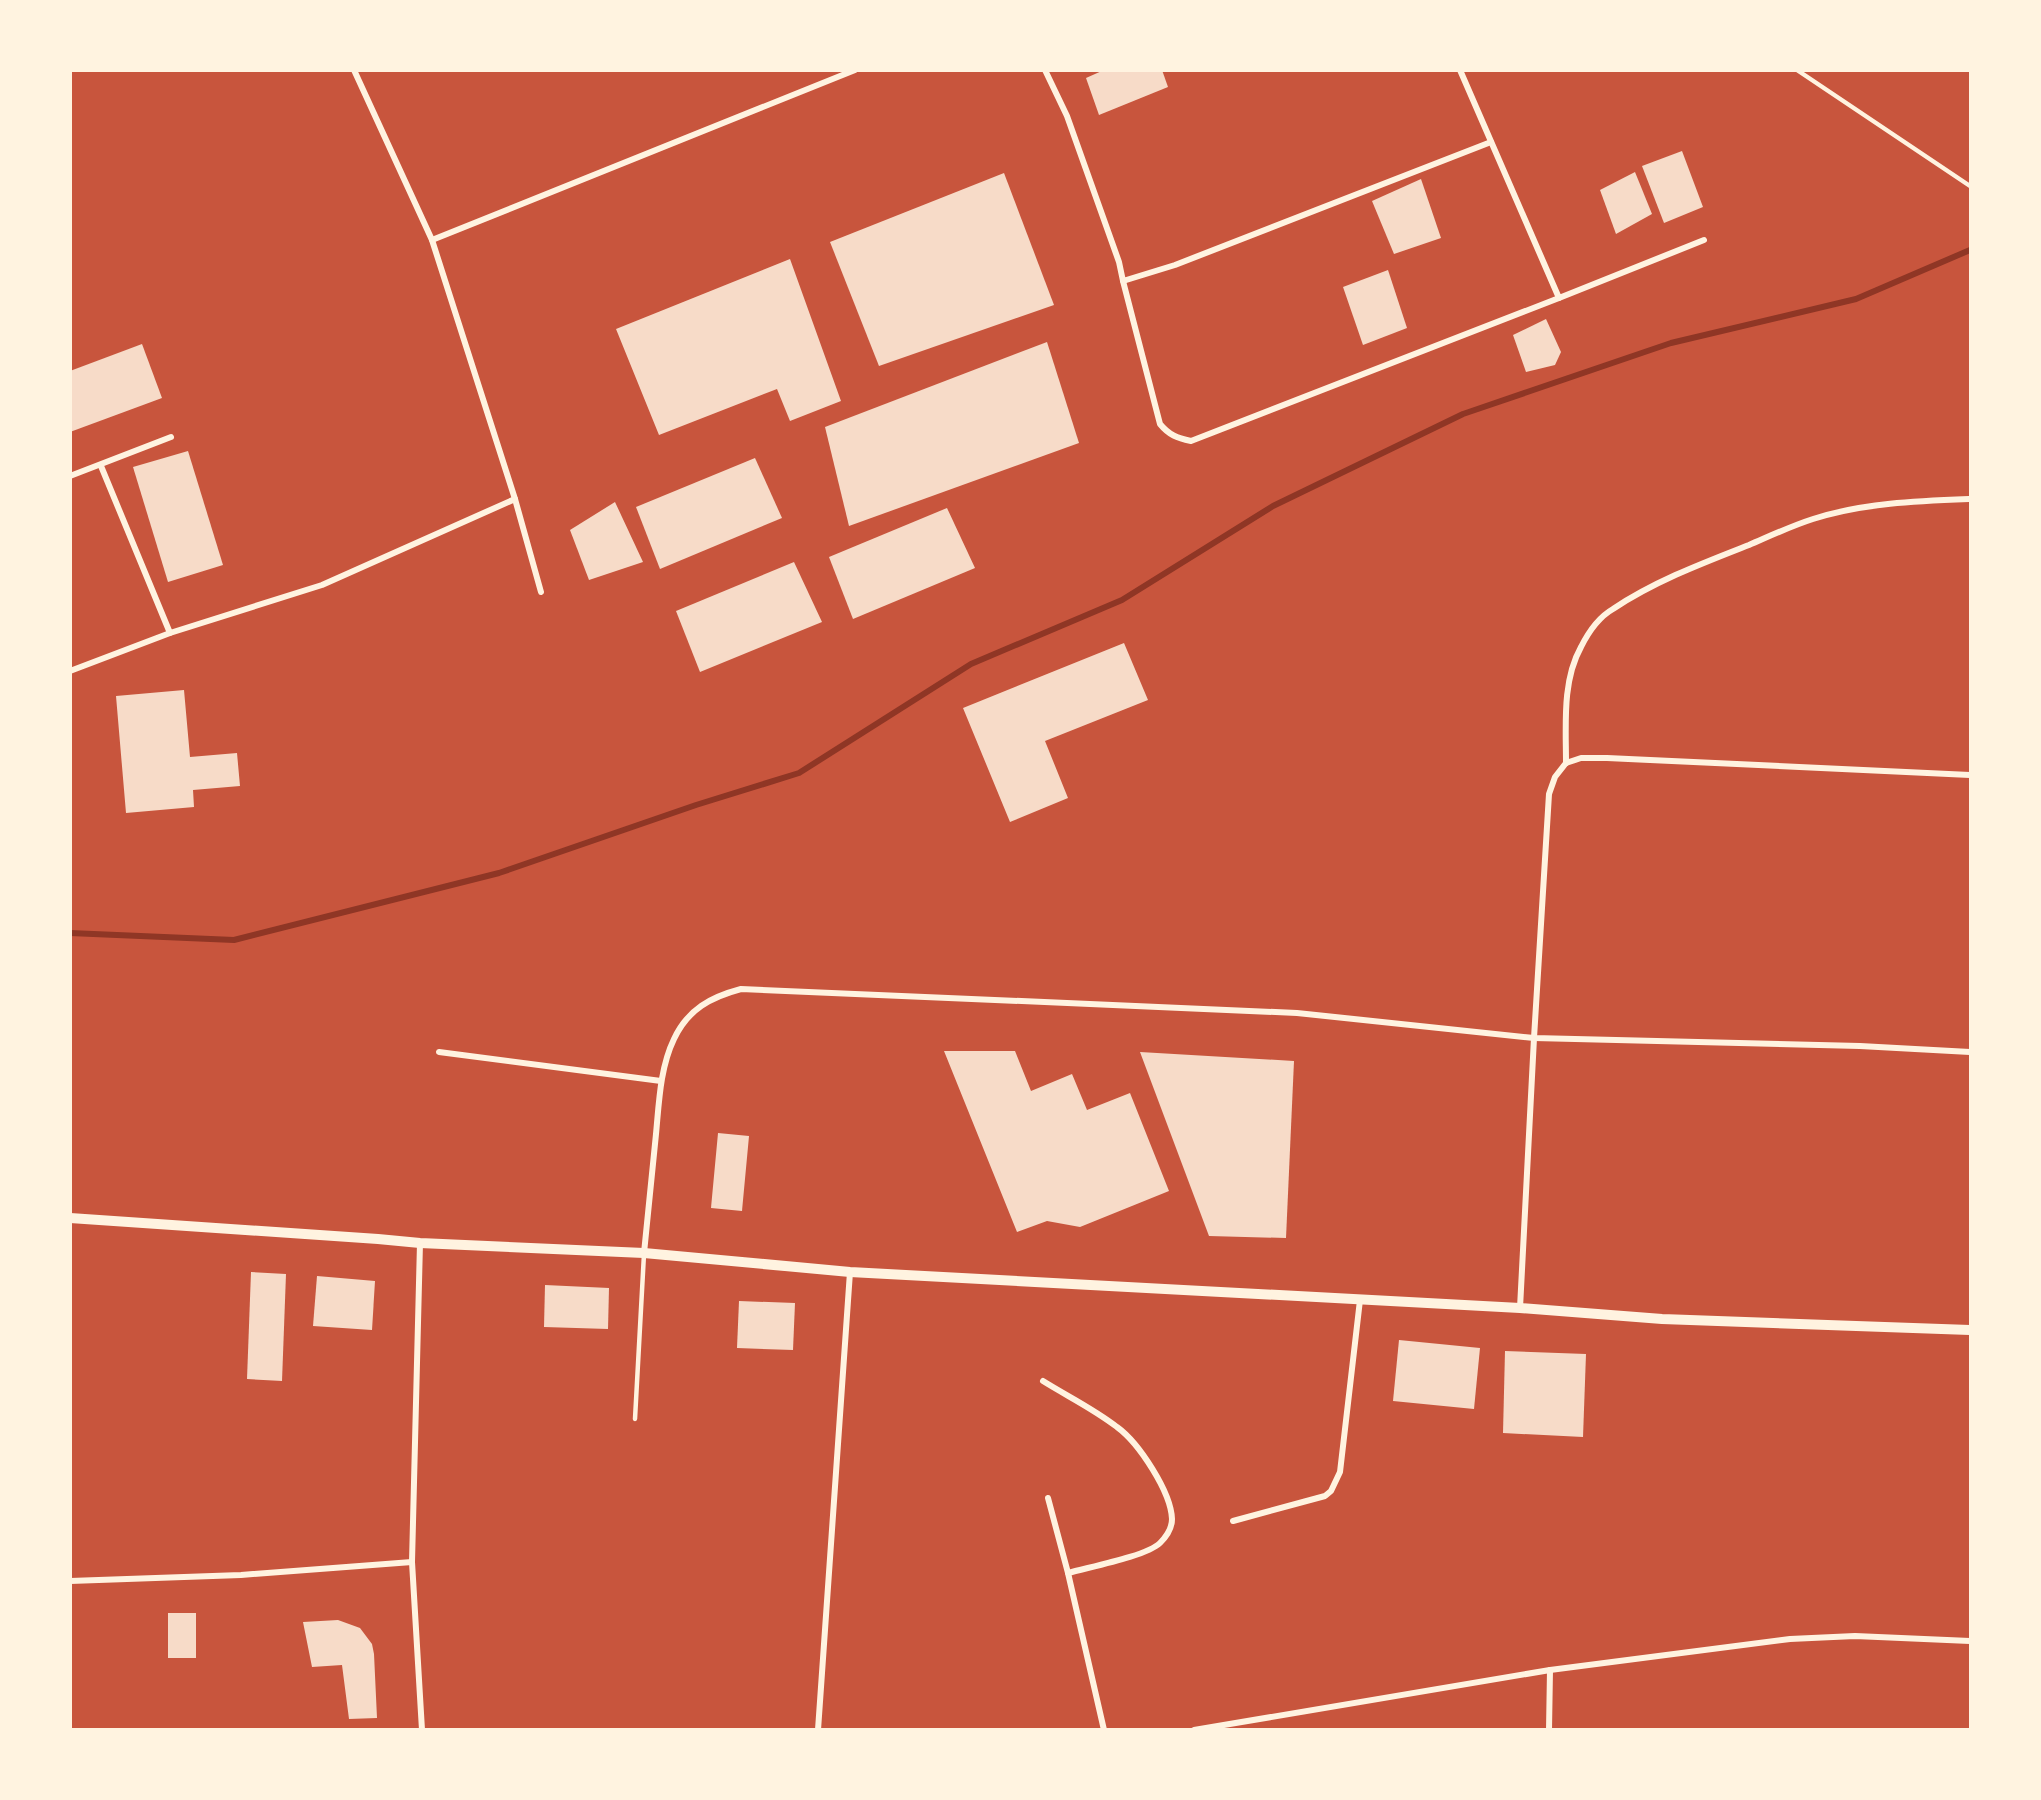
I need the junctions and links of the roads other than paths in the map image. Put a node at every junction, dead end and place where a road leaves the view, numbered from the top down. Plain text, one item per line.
1 (354, 70) edge
2 (855, 70) edge
3 (1045, 70) edge
4 (1460, 70) edge
5 (1797, 70) edge
6 (1491, 142) junction
7 (1971, 186) edge
8 (432, 240) junction
9 (1704, 240) dead end
10 (1123, 281) junction
11 (1559, 298) junction
12 (171, 437) dead end
13 (101, 466) junction
14 (70, 476) edge
15 (515, 499) junction
16 (1971, 499) edge
17 (541, 592) dead end
18 (170, 633) junction
19 (70, 671) edge
20 (1566, 763) junction
21 (1971, 775) edge
22 (1533, 1038) junction
23 (439, 1052) dead end
24 (1971, 1052) edge
25 (662, 1081) junction
26 (70, 1218) edge
27 (420, 1243) junction
28 (644, 1253) junction
29 (850, 1272) junction
30 (1360, 1300) junction
31 (1520, 1308) junction
32 (1971, 1330) edge
33 (1043, 1381) dead end
34 (635, 1419) dead end
35 (1048, 1498) dead end
36 (1233, 1521) dead end
37 (412, 1562) junction
38 (1068, 1573) junction
39 (70, 1581) edge
40 (1971, 1641) edge
41 (1550, 1670) junction
42 (422, 1730) edge
43 (818, 1730) edge
44 (1104, 1730) edge
45 (1194, 1730) edge
46 (1549, 1730) edge

1 - 8 street
2 - 8 street
3 - 10 street
4 - 6 street
5 - 7 lane
6 - 10 street
6 - 11 street
8 - 15 street
9 - 11 street
10 - 11 street
12 - 13 street
13 - 14 street
13 - 18 street
15 - 17 street
15 - 18 street
16 - 20 street
18 - 19 street
20 - 21 street
20 - 22 street
22 - 24 street
22 - 25 street
22 - 31 street
23 - 25 street
25 - 28 street
26 - 27 street
27 - 28 street
27 - 37 street
28 - 29 street
28 - 34 lane
29 - 30 street
29 - 43 street
30 - 31 street
30 - 36 street
31 - 32 street
33 - 38 street
35 - 38 street
37 - 39 street
37 - 42 street
38 - 44 street
40 - 41 street
41 - 45 street
41 - 46 street

